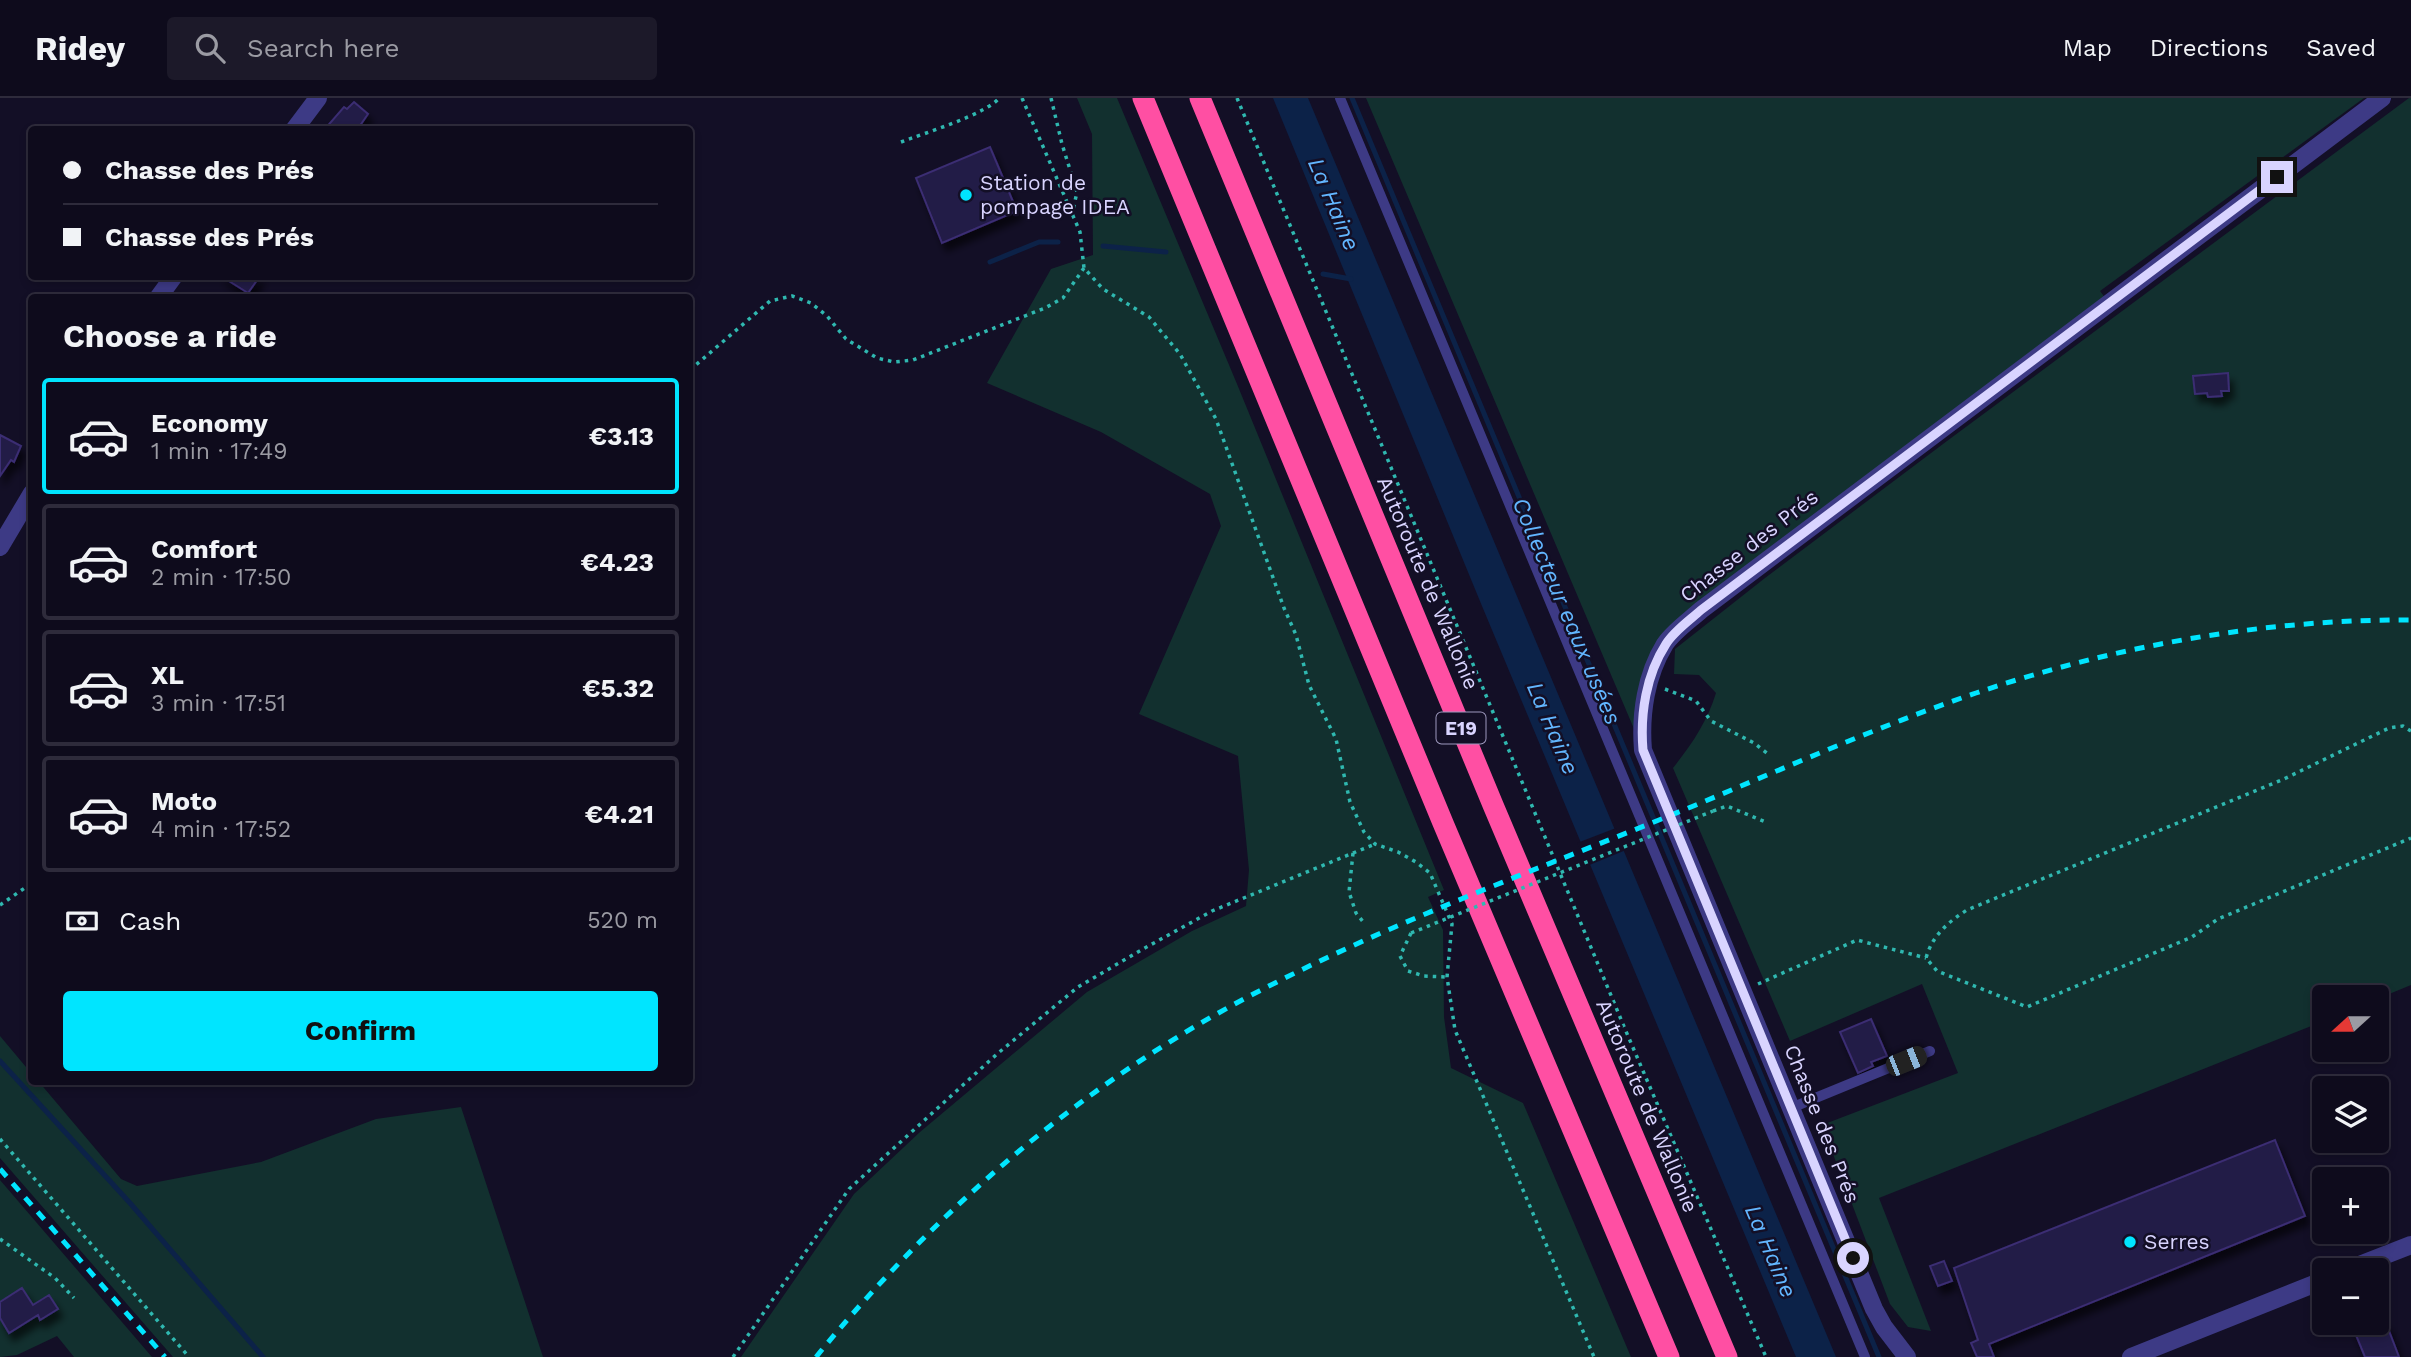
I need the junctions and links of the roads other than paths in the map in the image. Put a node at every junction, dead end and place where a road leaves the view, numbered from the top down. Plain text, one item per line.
1 (318, 98) edge
2 (1143, 98) edge
3 (1200, 98) edge
4 (1339, 98) edge
5 (2382, 98) edge
6 (297, 126) edge
7 (28, 500) edge
8 (0, 547) edge
9 (1930, 1051) dead end
10 (1791, 1108) junction
11 (2411, 1245) edge
12 (2378, 1258) edge
13 (2312, 1285) edge
14 (1669, 1357) edge
15 (1727, 1357) edge
16 (1865, 1357) edge
17 (1907, 1357) edge
18 (2131, 1357) edge

1 - 6 street
2 - 14 highway, E19
3 - 15 highway, Autoroute de Wallonie / E19
4 - 16 lane
5 - 10 street, Chasse des Prés
7 - 8 street
9 - 10 lane
10 - 17 street, Chasse des Prés
11 - 12 street
13 - 18 street

